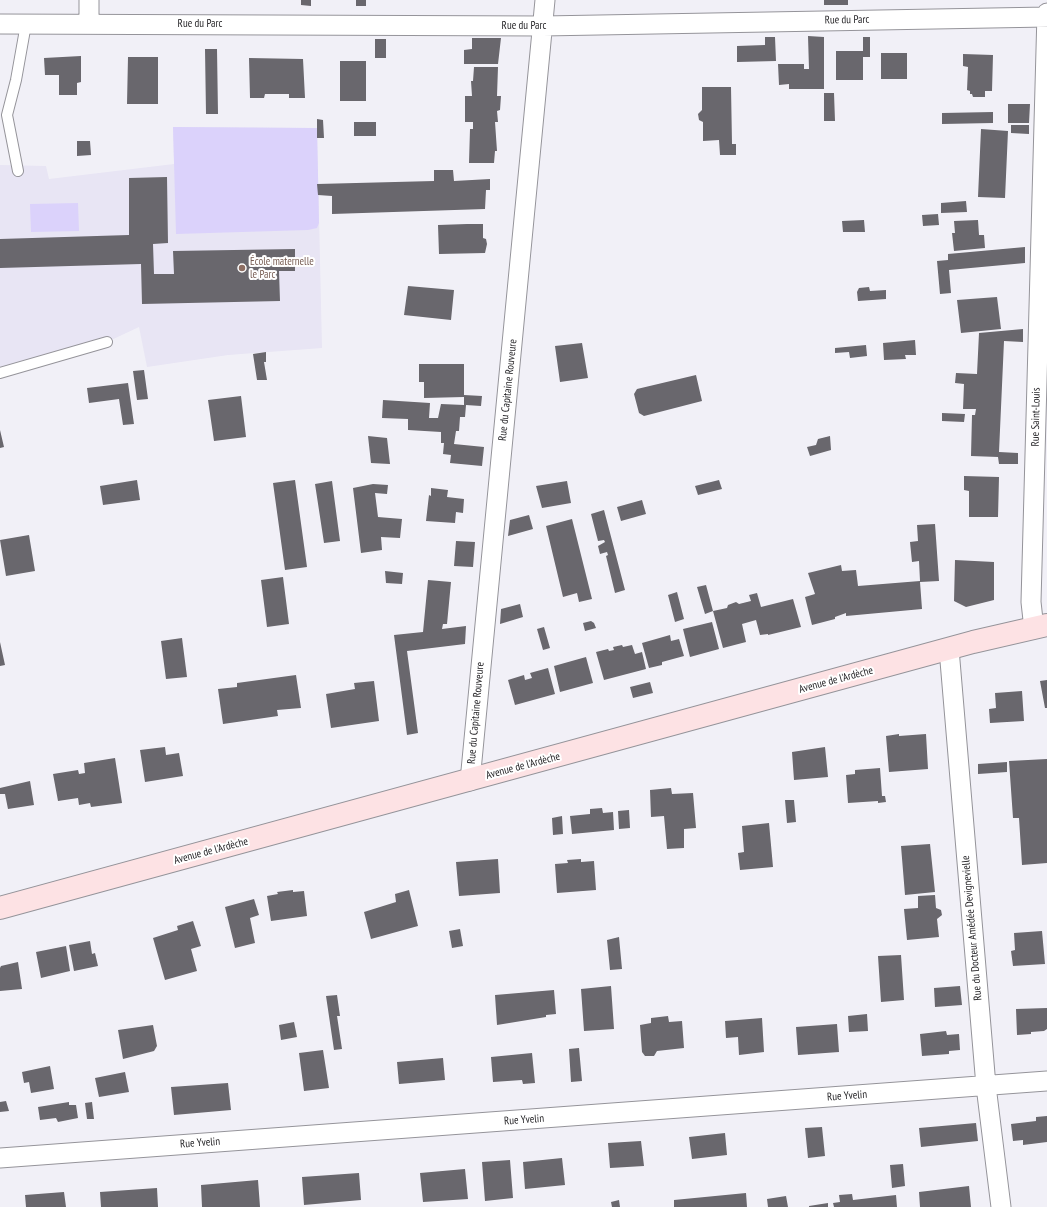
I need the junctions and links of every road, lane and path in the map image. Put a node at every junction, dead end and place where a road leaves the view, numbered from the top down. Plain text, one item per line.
1 (89, 0) edge
2 (545, 0) edge
3 (1047, 13) edge
4 (1047, 17) edge
5 (0, 24) edge
6 (26, 24) junction
7 (89, 24) junction
8 (543, 26) junction
9 (18, 171) dead end
10 (107, 342) dead end
11 (0, 373) edge
12 (1040, 627) edge
13 (949, 649) junction
14 (470, 781) junction
15 (0, 908) edge
16 (1047, 1081) edge
17 (986, 1086) junction
18 (0, 1158) edge
19 (1001, 1207) edge

1 - 7 street
2 - 8 street, Rue du Capitaine Rouveure
3 - 4 street, Rue Saint-Louis
4 - 8 street, Rue du Parc
4 - 12 street, Rue Saint-Louis
5 - 6 street, Rue du Parc
6 - 7 street, Rue du Parc
6 - 9 lane
7 - 8 street, Rue du Parc
8 - 14 street, Rue du Capitaine Rouveure
10 - 11 lane
12 - 13 street, Avenue de l'Ardèche
13 - 14 street, Avenue de l'Ardèche
13 - 17 street, Rue du Docteur Amédée Devignevielle
14 - 15 street, Avenue de l'Ardèche
16 - 17 street, Rue Yvelin
17 - 18 street, Rue Yvelin
17 - 19 street, Rue du Docteur Amédée Devignevielle

